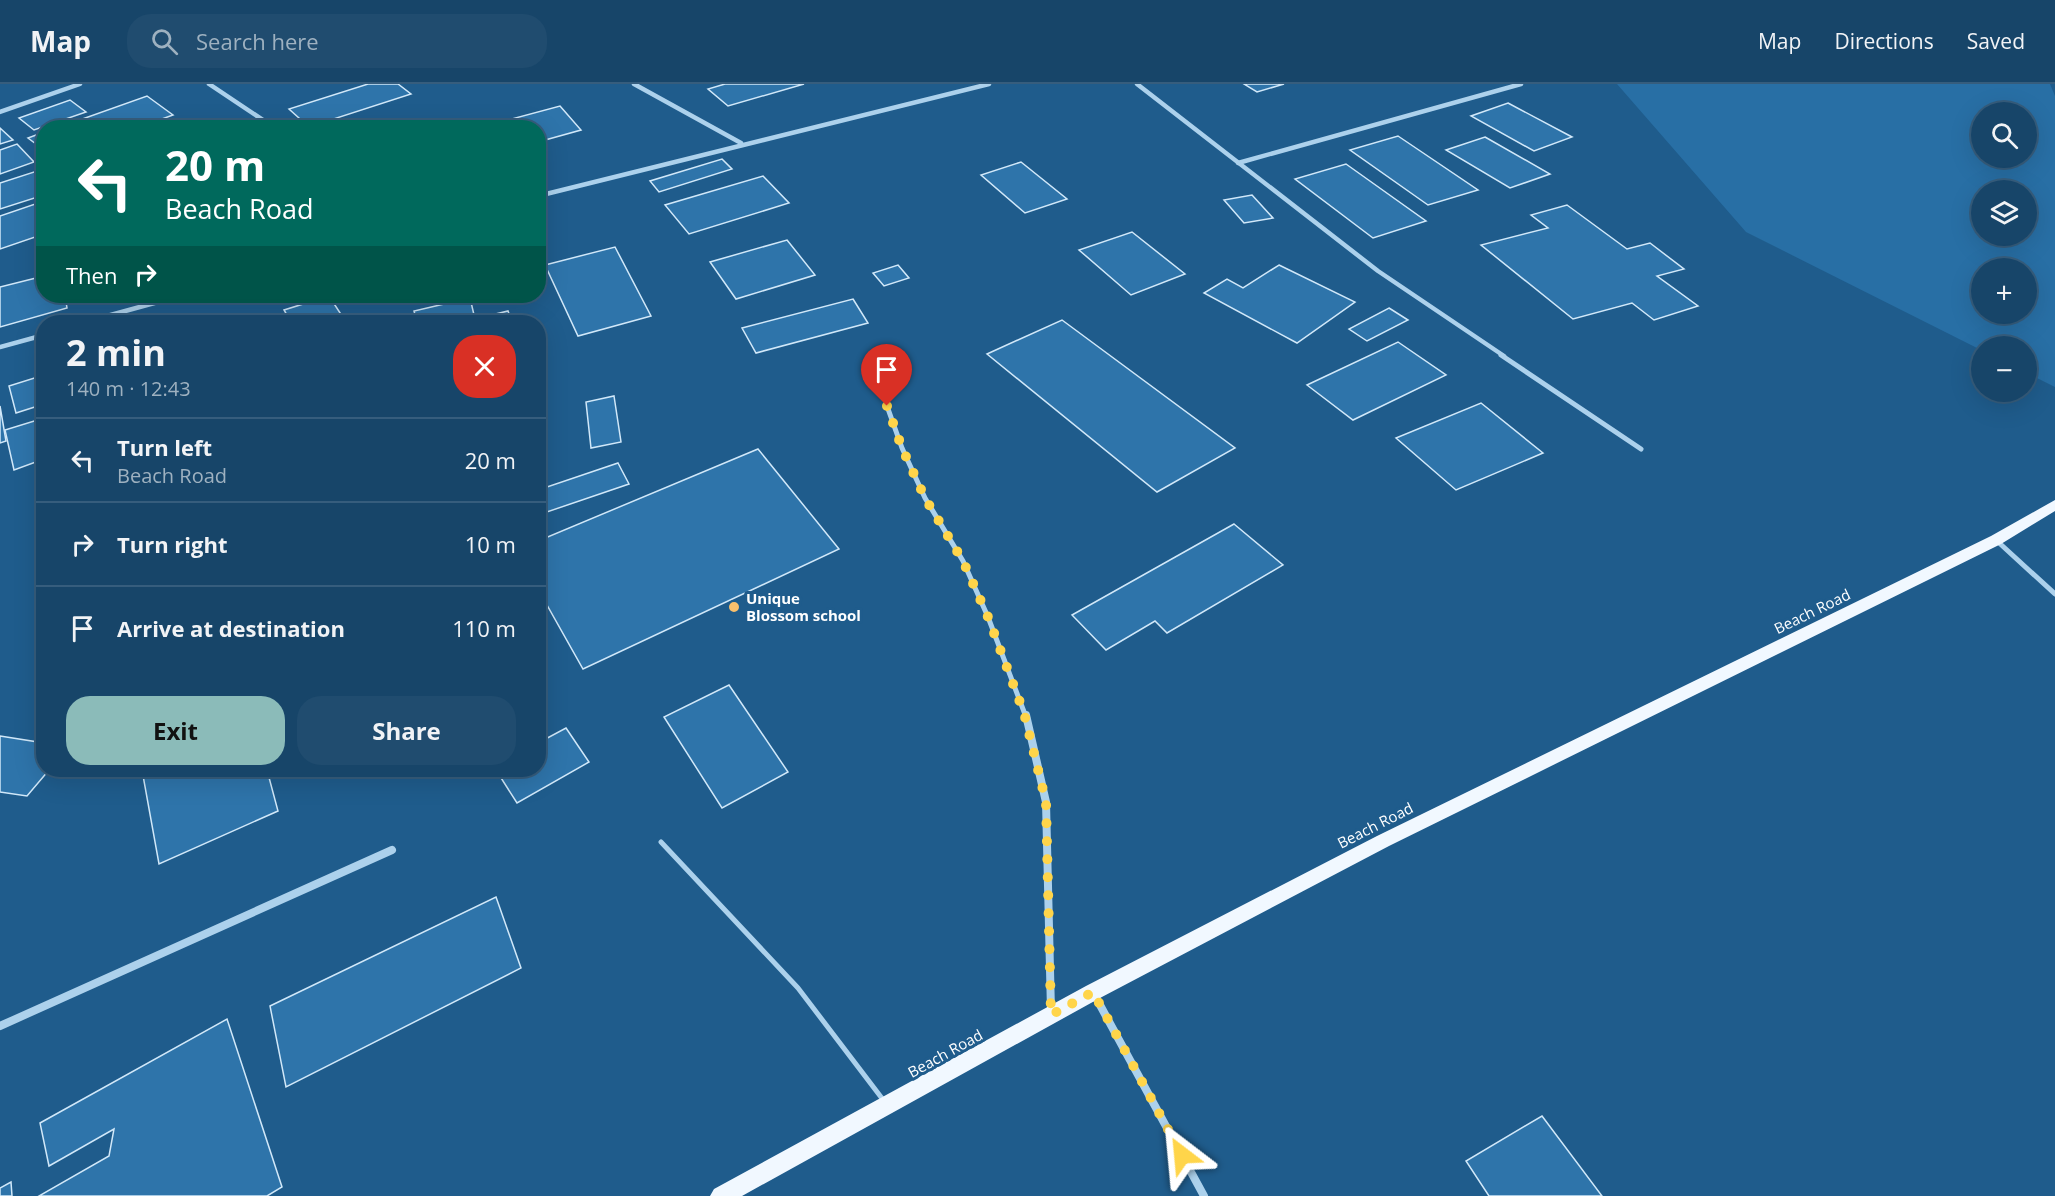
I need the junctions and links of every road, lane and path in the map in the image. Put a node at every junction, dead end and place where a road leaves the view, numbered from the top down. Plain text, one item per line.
1 (80, 84) edge
2 (209, 84) edge
3 (634, 84) edge
4 (989, 84) edge
5 (1137, 84) edge
6 (1521, 84) edge
7 (0, 112) edge
8 (263, 120) edge
9 (741, 143) junction
10 (1238, 163) junction
11 (546, 194) edge
12 (154, 303) edge
13 (111, 315) edge
14 (36, 336) edge
15 (0, 347) edge
16 (887, 406) dead end
17 (1641, 449) dead end
18 (2055, 505) edge
19 (1996, 540) junction
20 (2055, 594) edge
21 (662, 842) dead end
22 (392, 850) dead end
23 (1093, 992) junction
24 (1051, 1015) junction
25 (0, 1026) edge
26 (887, 1106) junction
27 (722, 1196) edge
28 (1204, 1196) edge

1 - 7 street
2 - 8 street
3 - 9 street
4 - 9 street
5 - 10 street
6 - 10 street
9 - 11 street
10 - 17 street
12 - 13 street
14 - 15 street
16 - 24 street
18 - 19 main road, Beach Road
19 - 20 street
19 - 23 main road, Beach Road
21 - 26 lane
22 - 25 street
23 - 24 main road, Beach Road
23 - 28 street
24 - 26 main road, Beach Road
26 - 27 main road, Beach Road

